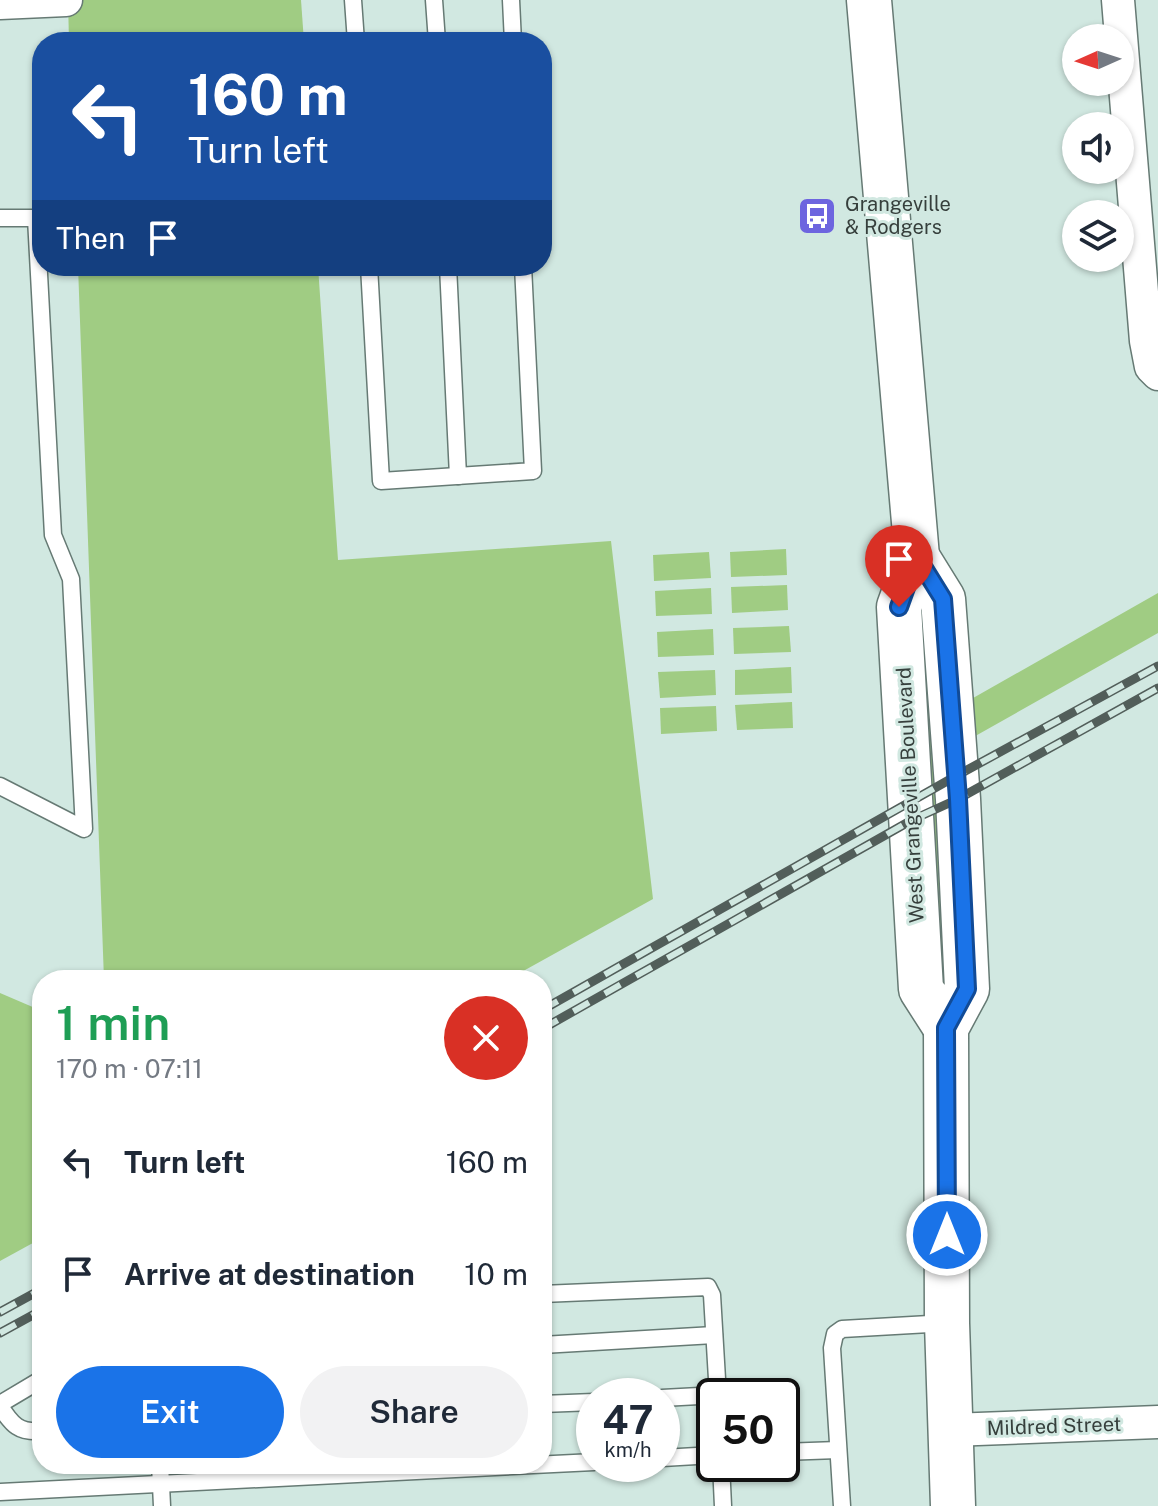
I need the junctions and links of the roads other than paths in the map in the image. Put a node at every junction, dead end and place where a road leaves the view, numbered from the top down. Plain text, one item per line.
1 (66, 0) edge
2 (353, 0) edge
3 (434, 0) edge
4 (511, 0) edge
5 (869, 0) edge
6 (1118, 0) edge
7 (0, 3) edge
8 (355, 32) edge
9 (436, 32) edge
10 (513, 32) edge
11 (0, 218) edge
12 (32, 218) edge
13 (39, 276) edge
14 (370, 276) edge
15 (448, 276) edge
16 (523, 276) edge
17 (1154, 371) edge
18 (458, 476) junction
19 (0, 786) edge
20 (552, 1294) edge
21 (947, 1323) junction
22 (714, 1335) junction
23 (552, 1344) edge
24 (717, 1378) edge
25 (32, 1385) edge
26 (576, 1403) edge
27 (552, 1404) edge
28 (0, 1405) edge
29 (1158, 1422) edge
30 (951, 1430) junction
31 (32, 1432) edge
32 (838, 1450) junction
33 (800, 1451) edge
34 (576, 1463) edge
35 (552, 1464) edge
36 (161, 1474) edge
37 (369, 1474) edge
38 (722, 1482) edge
39 (162, 1485) junction
40 (0, 1492) edge
41 (162, 1506) edge
42 (723, 1506) edge
43 (842, 1506) edge
44 (953, 1506) edge

1 - 7 street
2 - 8 lane
3 - 9 lane
4 - 10 lane
5 - 21 main road
6 - 17 street
11 - 12 lane
13 - 19 lane
14 - 18 lane
15 - 18 lane
16 - 18 lane
20 - 22 lane
21 - 30 main road
21 - 32 lane
22 - 23 lane
22 - 24 lane
25 - 28 lane
26 - 27 lane
28 - 31 lane
29 - 30 street, Mildred Street
30 - 44 main road
32 - 33 lane
32 - 43 lane
34 - 35 lane
36 - 39 lane
37 - 39 lane
38 - 42 lane
39 - 40 lane
39 - 41 lane

